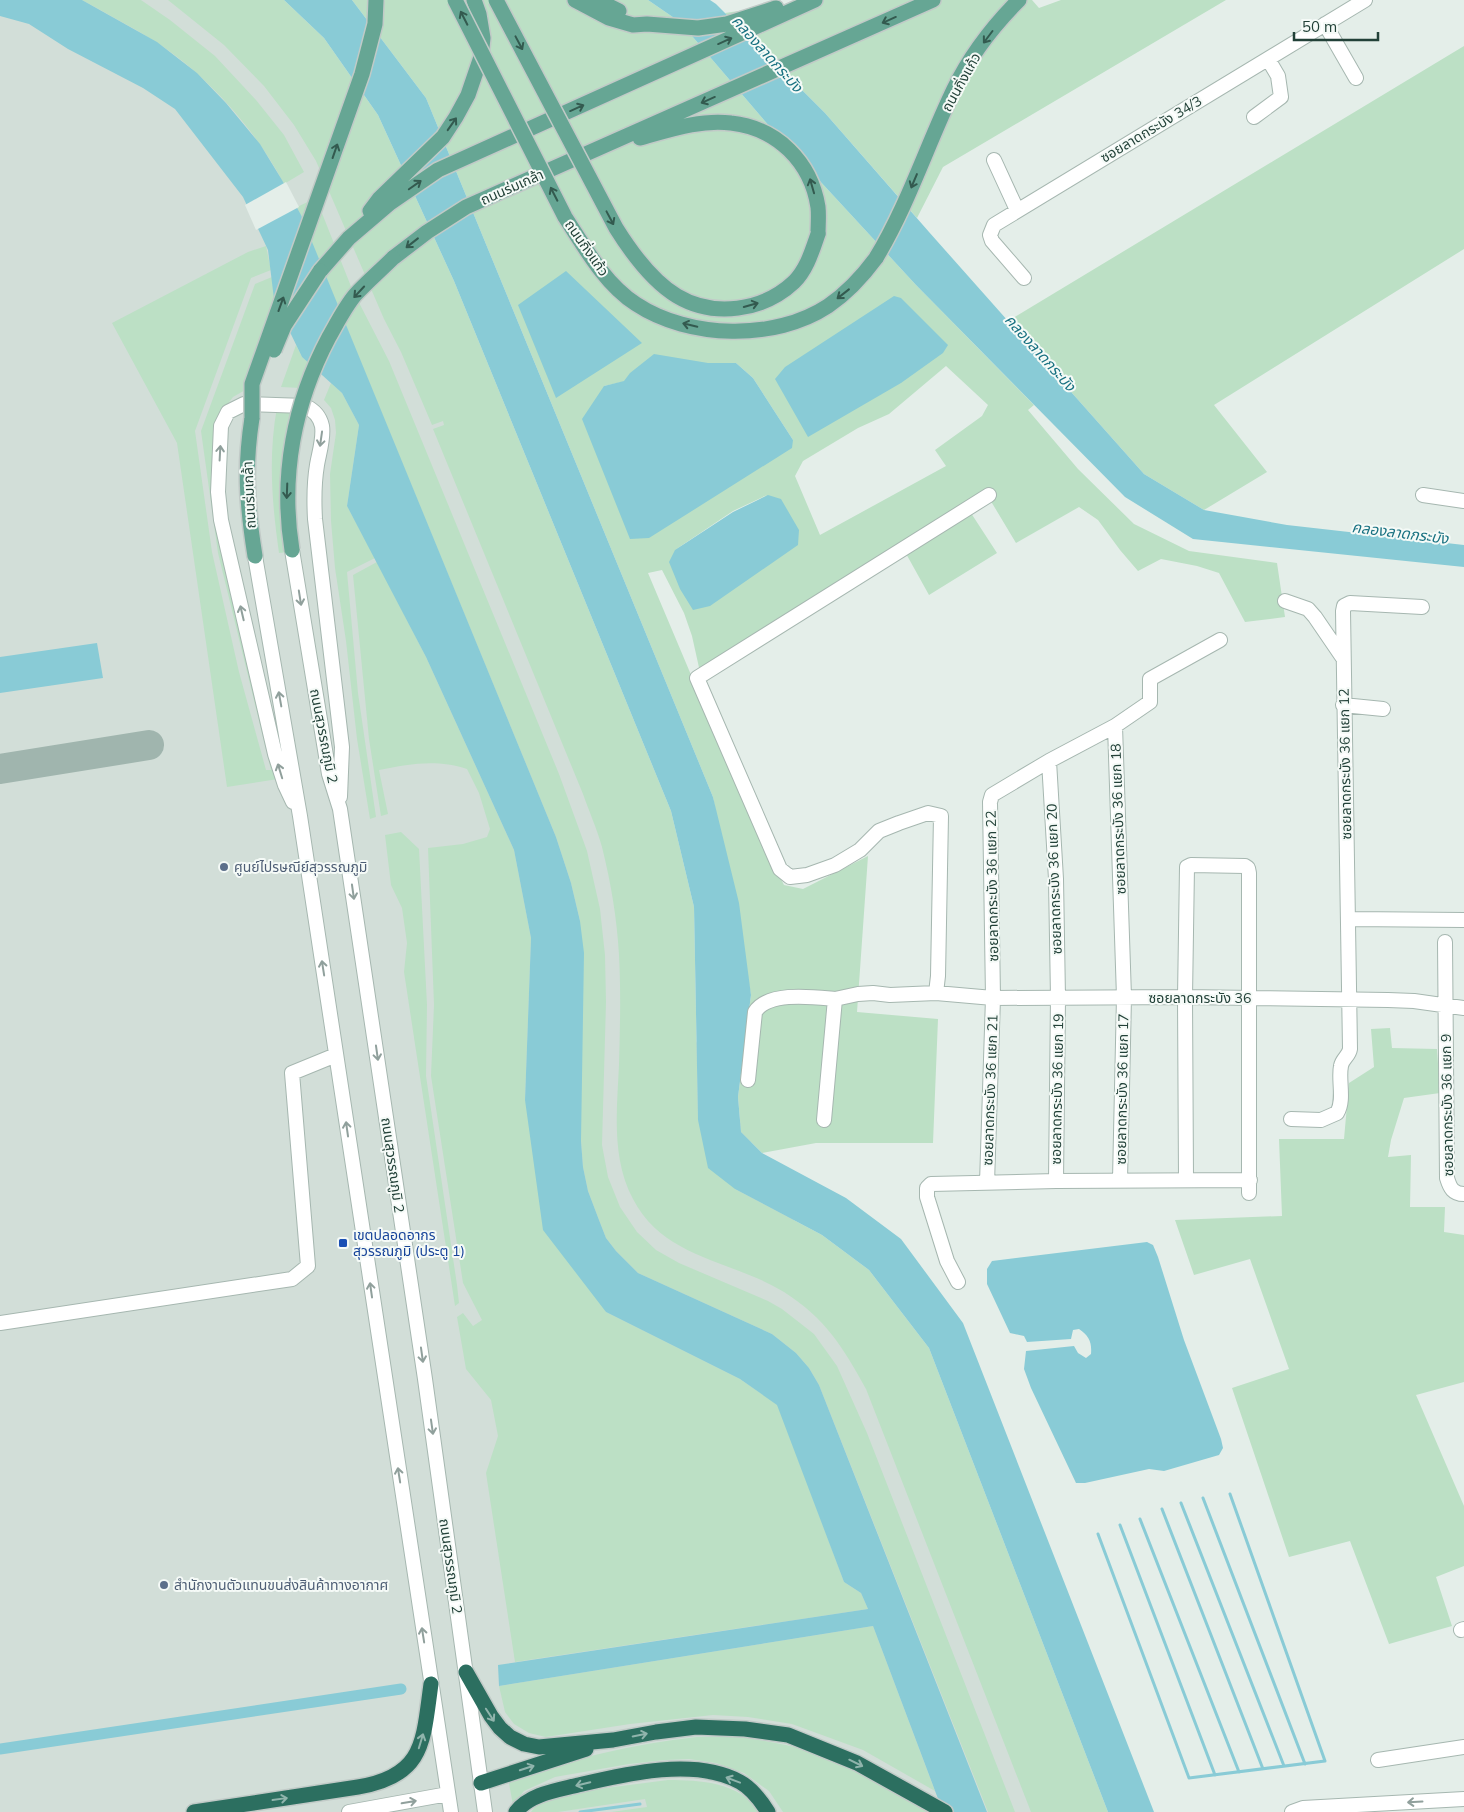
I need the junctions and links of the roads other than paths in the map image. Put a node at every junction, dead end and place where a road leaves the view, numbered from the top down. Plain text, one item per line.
1 (376, 0) edge
2 (455, 0) edge
3 (474, 0) edge
4 (496, 0) edge
5 (575, 0) edge
6 (597, 0) edge
7 (815, 0) edge
8 (933, 0) edge
9 (1020, 0) edge
10 (1365, 0) edge
11 (647, 24) junction
12 (1325, 24) junction
13 (1268, 59) junction
14 (1356, 78) dead end
15 (1254, 117) dead end
16 (595, 150) junction
17 (994, 160) dead end
18 (1017, 210) junction
19 (349, 238) junction
20 (1024, 278) dead end
21 (252, 418) junction
22 (989, 495) dead end
23 (1423, 495) dead end
24 (1464, 501) edge
25 (292, 550) joint
26 (255, 556) joint
27 (1285, 601) dead end
28 (1422, 607) dead end
29 (1220, 640) dead end
30 (1343, 658) junction
31 (1343, 705) junction
32 (1383, 709) dead end
33 (1115, 726) junction
34 (1049, 761) junction
35 (340, 809) junction
36 (300, 816) junction
37 (1349, 919) junction
38 (1464, 920) edge
39 (1445, 942) dead end
40 (936, 993) junction
41 (1124, 997) junction
42 (1185, 997) junction
43 (993, 998) junction
44 (1058, 998) junction
45 (1250, 998) junction
46 (835, 999) junction
47 (1349, 1000) junction
48 (1446, 1006) junction
49 (1464, 1008) edge
50 (336, 1055) junction
51 (748, 1080) dead end
52 (1291, 1119) dead end
53 (824, 1120) dead end
54 (1186, 1179) junction
55 (1056, 1180) junction
56 (1120, 1180) junction
57 (987, 1183) junction
58 (1464, 1194) edge
59 (958, 1282) dead end
60 (0, 1324) edge
61 (466, 1672) junction
62 (431, 1684) junction
63 (613, 1740) junction
64 (1464, 1747) edge
65 (1378, 1760) dead end
66 (481, 1783) junction
67 (448, 1794) junction
68 (1464, 1799) edge
69 (194, 1812) edge
70 (349, 1812) edge
71 (450, 1812) edge
72 (485, 1812) edge
73 (516, 1812) edge
74 (768, 1812) edge
75 (945, 1812) edge
76 (1292, 1812) edge

21 -> 1 main road, bridge
9 -> 2 main road, ถนนกิ่งแก้ว, bridge
19 -> 3 main road, bridge
4 -> 16 main road, bridge
5 - 11 main road
6 - 11 main road
7 - 11 main road
19 -> 7 main road, ถนนร่มเกล้า, bridge
8 -> 16 main road, ถนนร่มเกล้า
10 - 12 street, ซอยลาดกระบัง 34/3
12 - 13 street, ซอยลาดกระบัง 34/3
12 - 14 street
13 - 15 street
13 - 18 street, ซอยลาดกระบัง 34/3
16 -> 25 main road, ถนนร่มเกล้า, bridge
17 - 18 street
18 - 20 street, ซอยลาดกระบัง 34/3
19 - 21 main road, ถนนร่มเกล้า, bridge
21 - 26 main road, ถนนร่มเกล้า
22 - 40 street
23 - 24 street
25 -> 35 street, ถนนสุวรรณภูมิ 2
36 -> 26 street
27 - 30 street
28 - 30 street, ซอยลาดกระบัง 36 แยก 12
29 - 33 street, ซอยลาดกระบัง 36 แยก 18
30 - 31 street, ซอยลาดกระบัง 36 แยก 12
31 - 32 street
31 - 37 street, ซอยลาดกระบัง 36 แยก 12
33 - 34 street, ซอยลาดกระบัง 36 แยก 22
33 - 41 street, ซอยลาดกระบัง 36 แยก 18
34 - 43 street, ซอยลาดกระบัง 36 แยก 22
34 - 44 street, ซอยลาดกระบัง 36 แยก 20
36 -> 35 street
35 -> 61 street, ถนนสุวรรณภูมิ 2
50 -> 36 street
37 - 38 street
37 - 47 street, ซอยลาดกระบัง 36 แยก 12
39 - 48 street, ซอยลาดกระบัง 36 แยก 9
40 - 43 street, ซอยลาดกระบัง 36
40 - 46 street, ซอยลาดกระบัง 36
41 - 42 street, ซอยลาดกระบัง 36
41 - 44 street, ซอยลาดกระบัง 36
41 - 56 street, ซอยลาดกระบัง 36 แยก 17
42 - 45 street, ซอยลาดกระบัง 36
42 - 45 street
42 - 54 street
43 - 44 street, ซอยลาดกระบัง 36
43 - 57 street, ซอยลาดกระบัง 36 แยก 21
44 - 55 street, ซอยลาดกระบัง 36 แยก 19
45 - 47 street, ซอยลาดกระบัง 36
45 - 54 street
46 - 51 street, ซอยลาดกระบัง 36
46 - 53 street
47 - 48 street, ซอยลาดกระบัง 36
47 - 52 street, ซอยลาดกระบัง 36 แยก 12
48 - 49 street, ซอยลาดกระบัง 36
48 - 58 street, ซอยลาดกระบัง 36 แยก 9
50 - 60 street
62 -> 50 street
54 - 56 street
55 - 56 street
55 - 57 street
57 - 59 street
61 -> 63 highway
61 - 66 street, ถนนสุวรรณภูมิ 2
62 - 67 street
69 -> 62 highway
66 -> 63 highway
63 -> 75 highway
64 - 65 street
66 - 72 street, ถนนสุวรรณภูมิ 2
70 -> 67 street
67 - 71 street
68 -> 76 street
74 -> 73 highway

